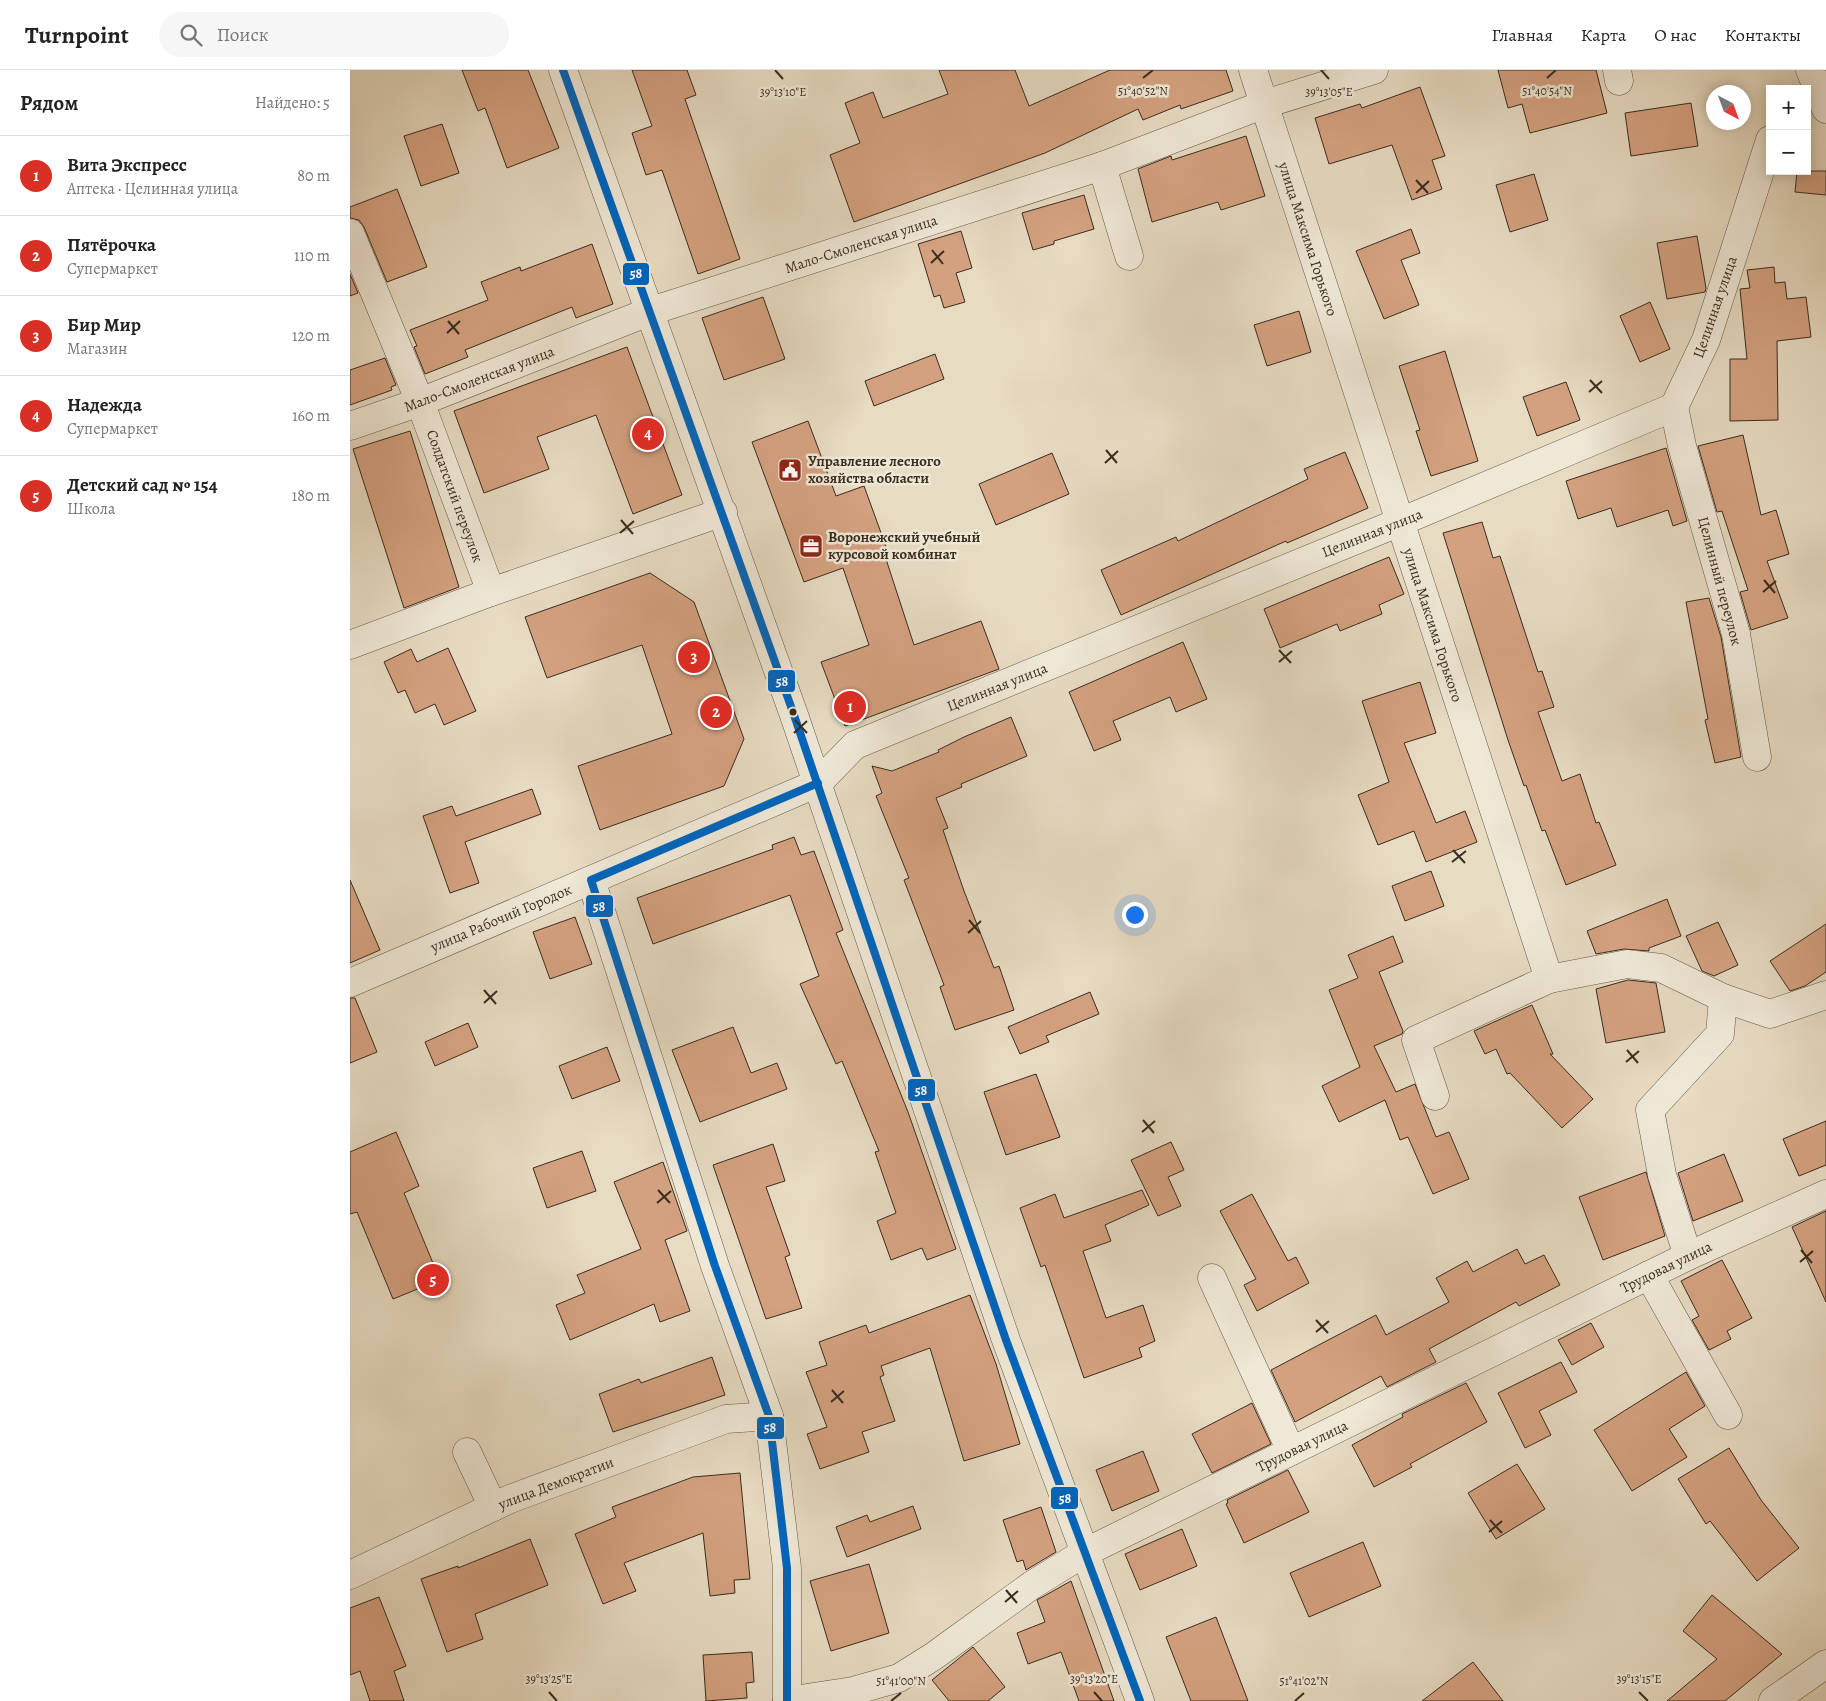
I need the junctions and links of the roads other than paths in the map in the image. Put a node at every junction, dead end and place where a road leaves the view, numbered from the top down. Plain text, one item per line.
1 (563, 70) edge
2 (1253, 70) edge
3 (1374, 70) edge
4 (1810, 70) edge
5 (1265, 104) junction
6 (1819, 109) edge
7 (1766, 152) edge
8 (1102, 166) junction
9 (350, 234) edge
10 (1129, 256) dead end
11 (651, 312) junction
12 (420, 402) junction
13 (1674, 407) junction
14 (350, 426) edge
15 (723, 512) junction
16 (1400, 522) junction
17 (491, 592) junction
18 (350, 645) edge
19 (1757, 757) dead end
20 (818, 783) junction
21 (591, 880) junction
22 (1549, 979) junction
23 (350, 983) edge
24 (1826, 995) edge
25 (1723, 998) junction
26 (1435, 1096) dead end
27 (1826, 1194) edge
28 (1688, 1256) junction
29 (1649, 1275) junction
30 (1212, 1278) dead end
31 (1728, 1415) dead end
32 (769, 1416) junction
33 (1291, 1451) junction
34 (467, 1452) dead end
35 (493, 1507) junction
36 (1084, 1553) junction
37 (350, 1575) edge
38 (1826, 1664) edge
39 (787, 1701) edge
40 (1140, 1701) edge
41 (1773, 1701) edge

1 - 11 street
2 - 5 street, улица Максима Горького
3 - 5 street, Мало-Смоленская улица
4 - 6 street
5 - 8 street, Мало-Смоленская улица
5 - 16 street, улица Максима Горького
7 - 13 street, Целинная улица
8 - 10 street
8 - 11 street, Мало-Смоленская улица
9 - 12 street, Солдатский переулок
11 - 12 street, Мало-Смоленская улица
11 - 15 street
12 - 14 street, Мало-Смоленская улица
12 - 17 street, Солдатский переулок
13 - 16 street, Целинная улица
13 - 19 street, Целинный переулок
15 - 17 street
15 - 20 street
16 - 20 street, Целинная улица
16 - 22 street, улица Максима Горького
17 - 18 street
20 - 21 street, улица Рабочий Городок
20 - 36 street
21 - 23 street, улица Рабочий Городок
21 - 32 street
22 - 25 street
22 - 26 street
24 - 25 street
25 - 28 street
27 - 28 street, Трудовая улица
28 - 29 street, Трудовая улица
29 - 31 street
29 - 33 street, Трудовая улица
30 - 33 street
32 - 35 street, улица Демократии
32 - 39 street
33 - 36 street, Трудовая улица
34 - 35 street
35 - 37 street, улица Демократии
36 - 39 street, Трудовая улица
36 - 40 street
38 - 41 street

